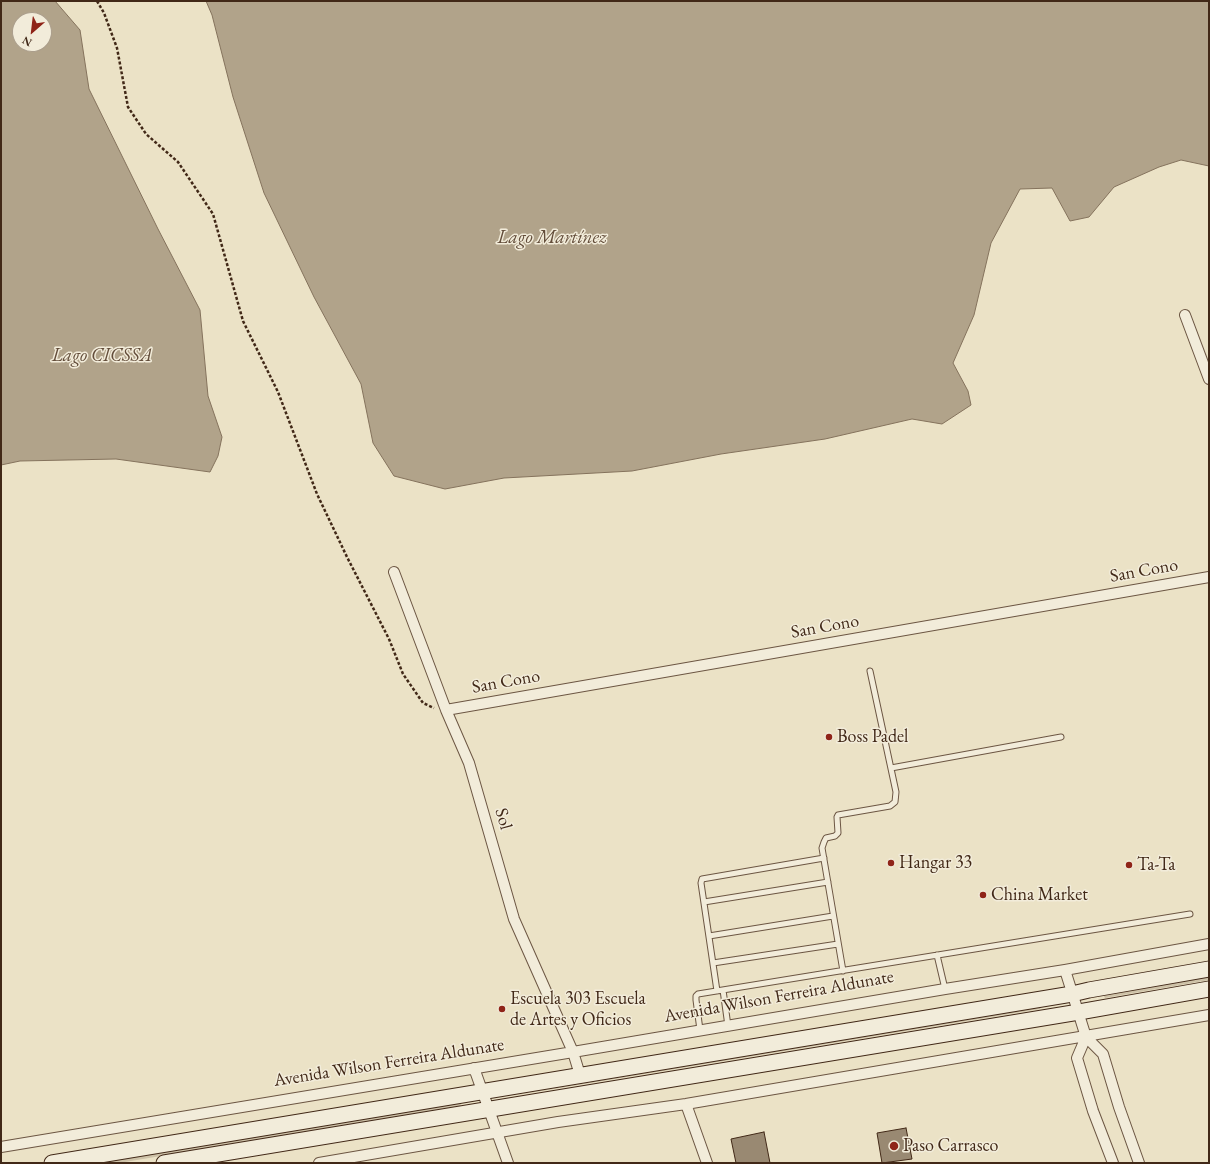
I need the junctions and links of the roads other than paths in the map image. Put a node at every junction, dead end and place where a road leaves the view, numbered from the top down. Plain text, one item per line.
1 (1185, 315) dead end
2 (1209, 379) edge
3 (394, 572) dead end
4 (1209, 577) edge
5 (870, 671) dead end
6 (446, 710) junction
7 (1061, 737) dead end
8 (890, 768) junction
9 (824, 858) junction
10 (828, 882) junction
11 (704, 902) junction
12 (1190, 914) dead end
13 (833, 916) junction
14 (709, 936) junction
15 (838, 944) junction
16 (1209, 944) edge
17 (937, 955) junction
18 (713, 963) junction
19 (1065, 970) junction
20 (1209, 970) edge
21 (843, 971) junction
22 (945, 989) junction
23 (1209, 989) edge
24 (720, 990) junction
25 (1072, 994) junction
26 (1078, 1012) junction
27 (1209, 1015) edge
28 (728, 1026) junction
29 (700, 1030) junction
30 (1086, 1037) junction
31 (572, 1052) junction
32 (474, 1068) junction
33 (580, 1075) junction
34 (482, 1092) junction
35 (686, 1104) junction
36 (489, 1109) junction
37 (497, 1133) junction
38 (1, 1147) edge
39 (52, 1163) edge
40 (164, 1163) edge
41 (319, 1163) edge
42 (508, 1163) edge
43 (707, 1163) edge
44 (1113, 1163) edge
45 (1139, 1163) edge

1 - 2 street
3 - 6 street, Sol
4 - 6 street, San Cono
5 - 8 lane
6 - 31 street, Sol
7 - 8 lane
8 - 9 lane
9 - 10 lane
9 - 11 lane
10 - 11 lane
10 - 13 lane
11 - 14 lane
12 - 17 lane
13 - 14 lane
13 - 15 lane
14 - 18 lane
15 - 18 lane
15 - 21 lane
16 - 19 street, Avenida Wilson Ferreira Aldunate
17 - 21 lane
17 - 22 lane
18 - 24 lane
19 - 22 street, Avenida Wilson Ferreira Aldunate
19 - 25 street
20 - 25 main road
21 - 24 lane
22 - 28 street, Avenida Wilson Ferreira Aldunate
23 - 26 main road
24 - 28 lane
24 - 29 lane
25 - 26 street
25 - 33 main road
26 - 30 street
26 - 36 main road
27 - 30 street
28 - 29 street, Avenida Wilson Ferreira Aldunate
29 - 31 street, Avenida Wilson Ferreira Aldunate
30 - 35 street
30 - 44 street
30 - 45 street
31 - 32 street, Avenida Wilson Ferreira Aldunate
31 - 33 street, Sol
32 - 34 street
32 - 38 street, Avenida Wilson Ferreira Aldunate
33 - 34 main road
34 - 36 street
34 - 39 main road
35 - 37 street
35 - 43 street
36 - 37 street
36 - 40 main road
37 - 41 street
37 - 42 street

